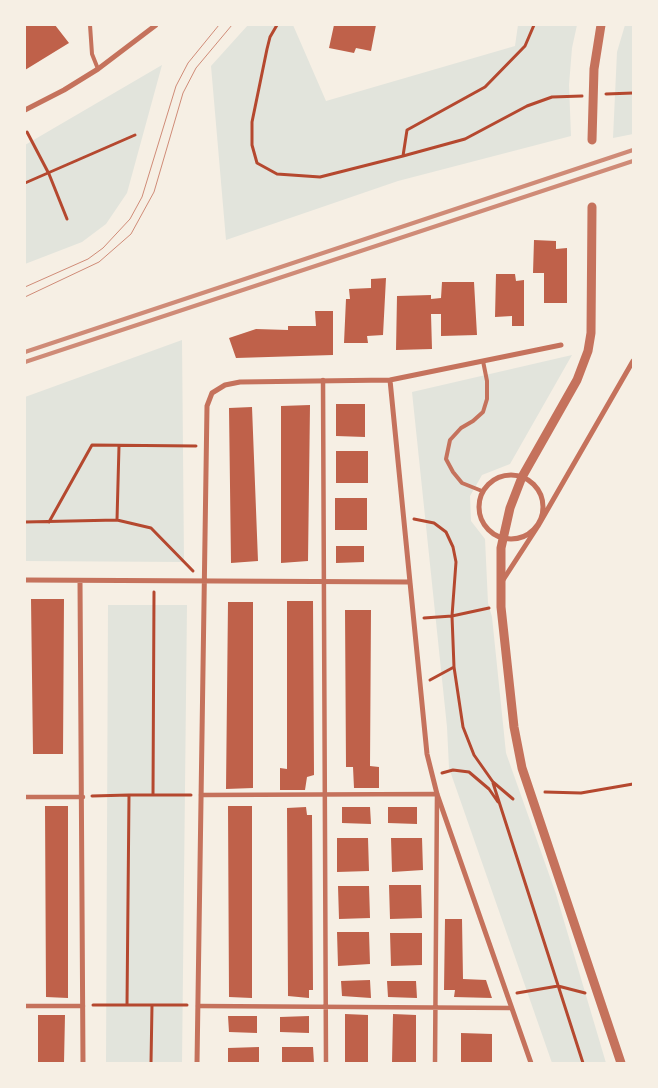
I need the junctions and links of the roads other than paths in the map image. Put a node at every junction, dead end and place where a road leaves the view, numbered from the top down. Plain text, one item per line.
1 (90, 25) edge
2 (156, 25) edge
3 (601, 25) edge
4 (98, 68) junction
5 (25, 110) edge
6 (592, 140) dead end
7 (592, 207) dead end
8 (560, 345) dead end
9 (483, 361) junction
10 (633, 361) edge
11 (323, 380) junction
12 (390, 380) junction
13 (522, 477) junction
14 (482, 491) junction
15 (538, 526) junction
16 (502, 536) junction
17 (25, 580) edge
18 (80, 581) junction
19 (205, 581) junction
20 (324, 582) junction
21 (410, 582) junction
22 (501, 583) junction
23 (325, 794) junction
24 (437, 794) junction
25 (201, 795) junction
26 (25, 797) edge
27 (83, 797) junction
28 (25, 1006) edge
29 (83, 1006) junction
30 (198, 1006) junction
31 (326, 1007) junction
32 (435, 1008) junction
33 (511, 1008) junction
34 (83, 1063) edge
35 (197, 1063) edge
36 (326, 1063) edge
37 (435, 1063) edge
38 (531, 1063) edge
39 (621, 1063) edge

1 - 4 lane
2 - 4 street
3 - 6 street
4 - 5 street
7 - 13 street
8 - 9 street
9 - 12 street
9 - 14 lane
10 - 15 street
11 - 12 street
11 - 19 street
11 - 20 street
12 - 21 street
13 - 14 street
13 - 15 street
13 - 16 street
14 - 16 street
15 - 16 street
15 - 22 street
16 - 22 street
17 - 18 street
18 - 19 street
18 - 27 street
19 - 20 street
19 - 25 street
20 - 21 street
20 - 23 street
21 - 24 street
22 - 39 street
23 - 24 street
23 - 25 street
23 - 31 street
24 - 32 street
24 - 33 street
25 - 30 street
26 - 27 street
27 - 29 street
28 - 29 street
29 - 34 street
30 - 31 street
30 - 35 street
31 - 32 street
31 - 36 street
32 - 33 street
32 - 37 street
33 - 38 street

